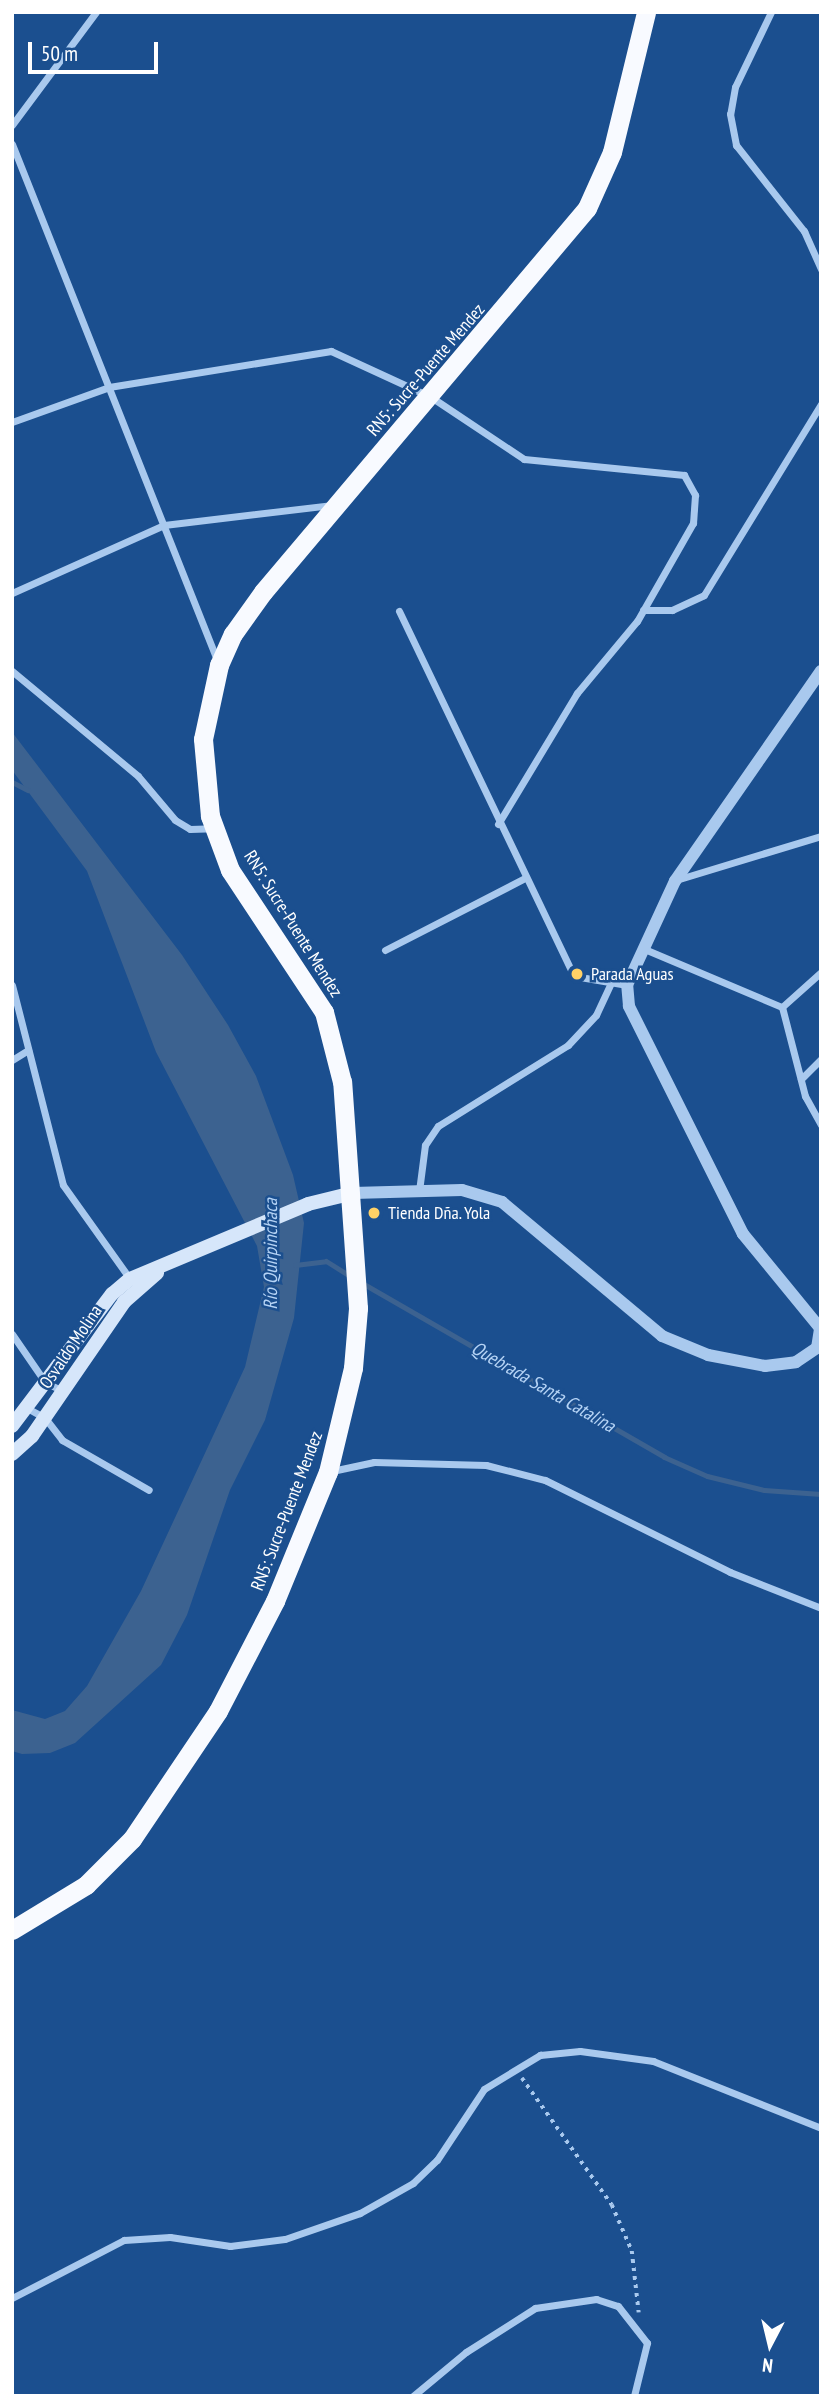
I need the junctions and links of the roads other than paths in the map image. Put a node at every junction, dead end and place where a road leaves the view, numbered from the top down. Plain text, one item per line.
1 (96, 12) edge
2 (646, 12) edge
3 (771, 12) edge
4 (12, 125) edge
5 (12, 144) edge
6 (821, 269) edge
7 (109, 387) junction
8 (431, 397) junction
9 (821, 404) edge
10 (12, 422) edge
11 (339, 504) junction
12 (164, 525) junction
13 (12, 593) edge
14 (643, 610) junction
15 (398, 611) dead end
16 (219, 665) junction
17 (12, 671) edge
18 (821, 671) edge
19 (498, 824) junction
20 (214, 828) junction
21 (821, 836) edge
22 (525, 877) junction
23 (676, 881) junction
24 (642, 948) junction
25 (385, 950) dead end
26 (821, 972) edge
27 (611, 984) junction
28 (12, 985) edge
29 (627, 985) junction
30 (782, 1007) junction
31 (28, 1050) junction
32 (821, 1059) edge
33 (12, 1060) edge
34 (801, 1079) junction
35 (821, 1125) edge
36 (419, 1191) junction
37 (353, 1193) junction
38 (166, 1266) junction
39 (130, 1279) junction
40 (12, 1334) edge
41 (819, 1347) edge
42 (45, 1382) junction
43 (64, 1391) junction
44 (27, 1408) junction
45 (44, 1418) junction
46 (12, 1426) edge
47 (12, 1454) edge
48 (328, 1472) junction
49 (149, 1490) dead end
50 (821, 1608) edge
51 (12, 1930) edge
52 (821, 2128) edge
53 (12, 2298) edge
54 (414, 2396) edge
55 (634, 2396) edge

1 - 4 street
2 - 8 highway, RN5: Sucre-Puente Mendez
3 - 6 street
5 - 7 street
7 - 8 street
7 - 10 street
7 - 12 street
8 - 11 highway, RN5: Sucre-Puente Mendez
8 - 14 street
9 - 14 street
11 - 12 street
11 - 16 highway, RN5: Sucre-Puente Mendez
12 - 13 street
12 - 16 street
14 - 19 street
15 - 19 street
16 - 20 highway, RN5: Sucre-Puente Mendez
17 - 20 street
18 - 23 street
19 - 22 street
20 - 37 highway, RN5: Sucre-Puente Mendez
21 - 23 street
22 - 25 street
22 - 27 street
23 - 24 street
24 - 29 street
24 - 30 street
26 - 30 street
27 - 29 street
27 - 36 street
28 - 31 street
29 - 41 street
30 - 34 street
31 - 33 street
31 - 39 street
32 - 34 street
34 - 35 street
36 - 37 street
36 - 41 street
37 - 38 main road
37 - 48 highway, RN5: Sucre-Puente Mendez
38 - 39 main road
38 - 43 main road, Osvaldo Molina
39 - 42 main road
40 - 42 street
42 - 43 street
42 - 44 main road
43 - 45 main road, Osvaldo Molina
44 - 45 street
44 - 46 main road
45 - 47 main road, Osvaldo Molina
45 - 49 street
48 - 50 street
48 - 51 highway, RN5: Sucre-Puente Mendez
52 - 53 street
54 - 55 street

